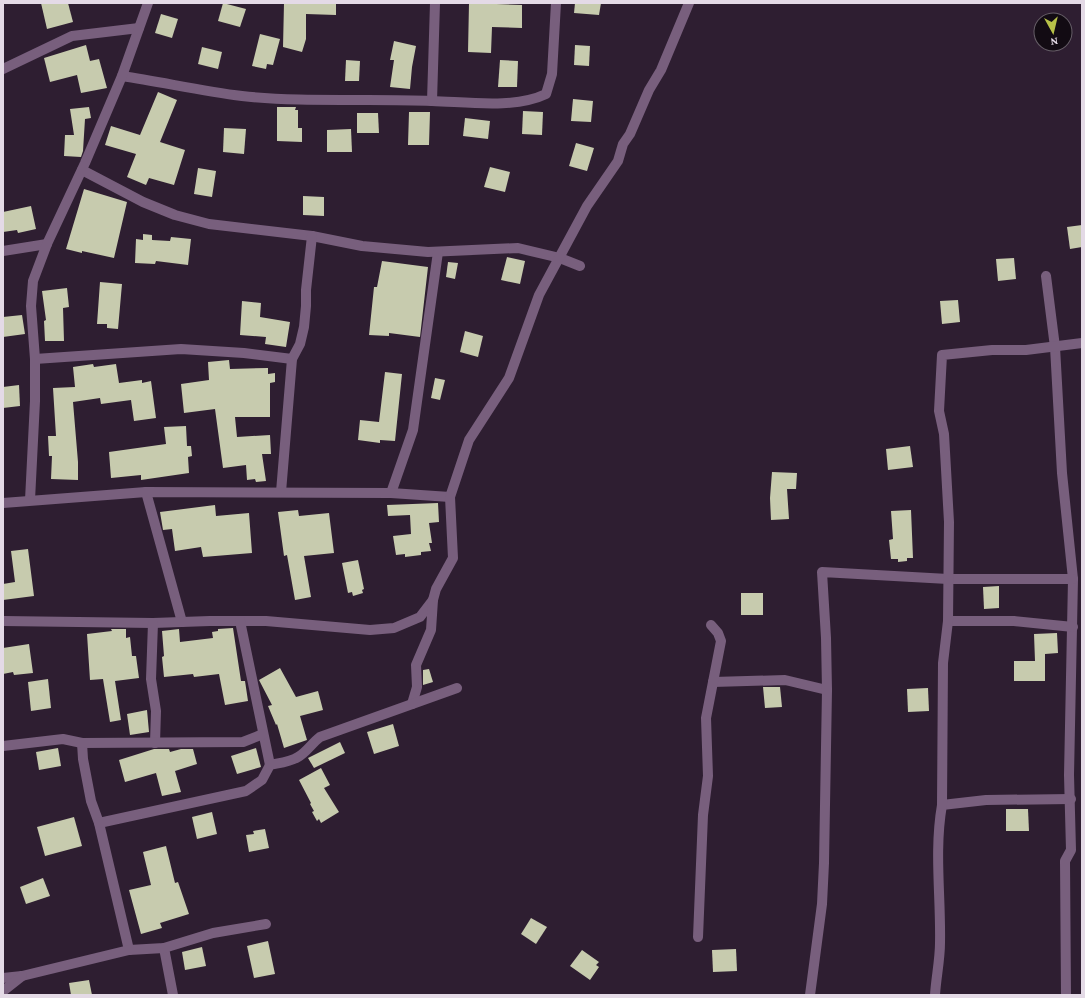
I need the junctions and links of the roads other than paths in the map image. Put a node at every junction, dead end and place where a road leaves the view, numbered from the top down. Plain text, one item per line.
1 (148, 3) edge
2 (435, 3) edge
3 (556, 3) edge
4 (689, 3) edge
5 (139, 28) junction
6 (3, 69) edge
7 (122, 76) junction
8 (432, 100) junction
9 (82, 170) junction
10 (312, 236) junction
11 (47, 244) junction
12 (3, 251) edge
13 (438, 252) junction
14 (560, 258) junction
15 (580, 266) dead end
16 (1046, 276) dead end
17 (1082, 343) edge
18 (1055, 346) junction
19 (35, 359) junction
20 (292, 359) junction
21 (146, 492) junction
22 (281, 492) junction
23 (391, 493) junction
24 (450, 497) junction
25 (30, 500) junction
26 (3, 502) edge
27 (948, 579) junction
28 (1073, 579) junction
29 (434, 600) junction
30 (3, 621) edge
31 (240, 621) junction
32 (948, 621) junction
33 (182, 622) junction
34 (153, 623) junction
35 (711, 625) dead end
36 (1073, 628) junction
37 (1071, 674) junction
38 (1082, 674) edge
39 (713, 682) junction
40 (457, 688) dead end
41 (827, 690) junction
42 (412, 704) junction
43 (263, 734) junction
44 (82, 743) junction
45 (155, 743) junction
46 (3, 746) edge
47 (270, 765) junction
48 (1071, 799) junction
49 (942, 805) junction
50 (99, 823) junction
51 (266, 924) dead end
52 (698, 937) dead end
53 (164, 948) junction
54 (128, 950) junction
55 (22, 976) junction
56 (3, 978) edge
57 (3, 991) edge
58 (173, 995) edge
59 (810, 995) edge
60 (936, 995) edge
61 (1066, 995) edge

1 - 5 street
2 - 8 street
3 - 8 street
4 - 14 street
5 - 6 street
5 - 7 street
7 - 8 street
7 - 9 street
9 - 10 street
9 - 11 street
10 - 13 street
10 - 20 street
11 - 12 street
11 - 19 street
13 - 14 street
13 - 23 street
14 - 15 street
14 - 24 street
16 - 18 street
17 - 18 street
18 - 27 street
18 - 28 street
19 - 20 street
19 - 25 street
20 - 22 street
21 - 22 street
21 - 25 street
21 - 33 street
22 - 23 street
23 - 24 street
24 - 29 street
25 - 26 street
27 - 28 street
27 - 32 street
27 - 41 street
28 - 36 street
29 - 31 street
29 - 42 street
30 - 34 street
31 - 33 street
31 - 43 street
32 - 36 street
32 - 49 street
33 - 34 street
34 - 45 street
35 - 39 street
36 - 37 street
37 - 38 street
37 - 48 street
39 - 41 street
39 - 52 street
40 - 42 street
41 - 59 street
42 - 47 street
43 - 45 street
43 - 47 street
44 - 45 street
44 - 46 street
44 - 50 street
47 - 50 street
48 - 49 street
48 - 61 street
49 - 60 street
50 - 54 street
51 - 53 street
53 - 54 street
53 - 58 street
54 - 55 street
55 - 56 street
55 - 57 street

